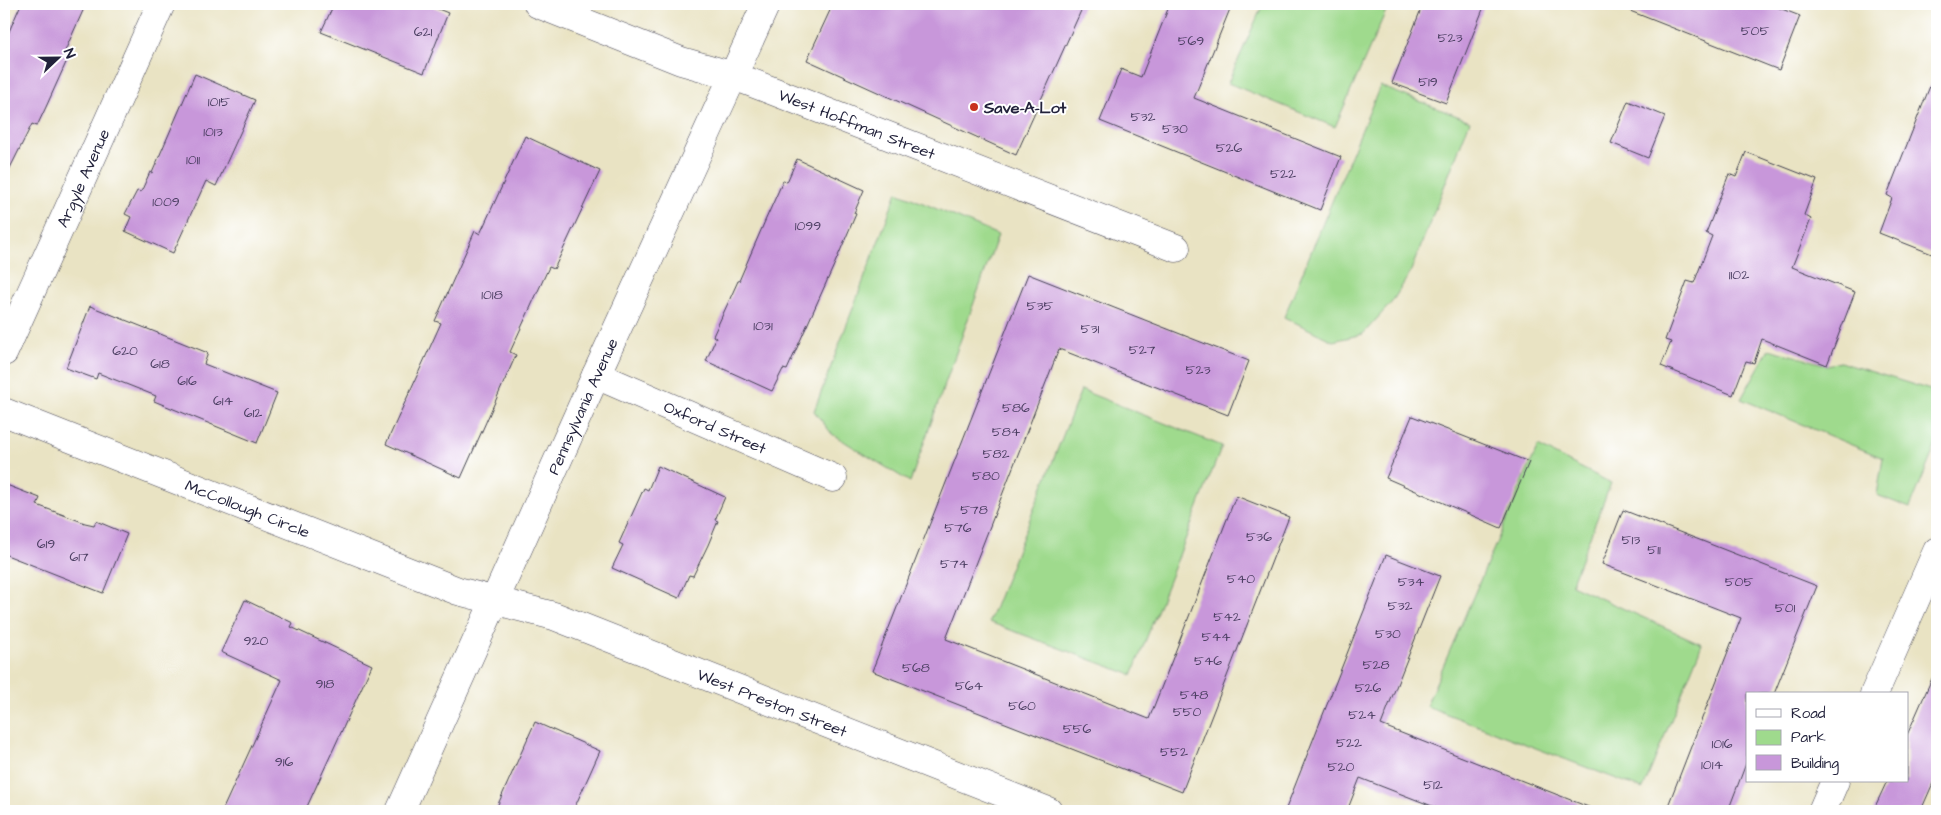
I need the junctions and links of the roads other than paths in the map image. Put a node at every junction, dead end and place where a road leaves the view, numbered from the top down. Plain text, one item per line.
1 (161, 4) edge
2 (538, 4) edge
3 (766, 4) edge
4 (734, 76) junction
5 (1176, 248) dead end
6 (4, 352) edge
7 (596, 375) junction
8 (4, 412) edge
9 (833, 478) dead end
10 (1937, 551) edge
11 (495, 599) junction
12 (1875, 692) edge
13 (1835, 782) edge
14 (400, 811) edge
15 (1048, 811) edge
16 (1822, 811) edge

1 - 6 street, Argyle Avenue
2 - 4 street, West Hoffman Street
3 - 4 street, Pennsylvania Avenue
4 - 5 street, West Hoffman Street
4 - 7 street, Pennsylvania Avenue
7 - 9 street, Oxford Street
7 - 11 street, Pennsylvania Avenue
8 - 11 street, McCollough Circle
10 - 12 street
11 - 14 street, Pennsylvania Avenue
11 - 15 street, West Preston Street
13 - 16 street

